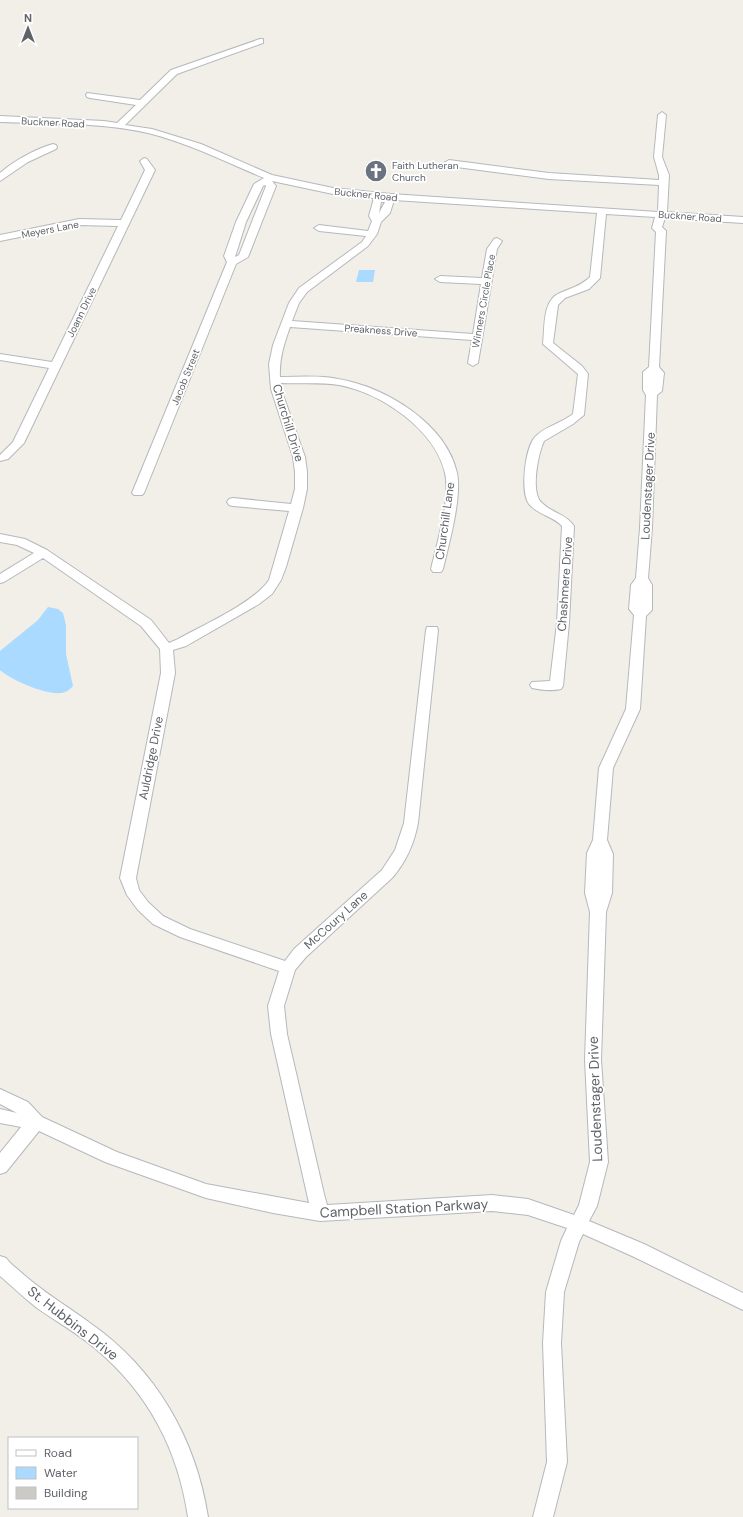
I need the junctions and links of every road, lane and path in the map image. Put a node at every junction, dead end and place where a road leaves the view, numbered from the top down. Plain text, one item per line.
1 (260, 41) dead end
2 (90, 95) dead end
3 (142, 103) junction
4 (662, 115) dead end
5 (0, 119) edge
6 (119, 126) junction
7 (53, 147) dead end
8 (144, 161) dead end
9 (449, 163) dead end
10 (0, 178) edge
11 (268, 179) junction
12 (664, 183) junction
13 (386, 197) junction
14 (602, 211) junction
15 (662, 215) junction
16 (743, 220) edge
17 (124, 224) junction
18 (319, 228) dead end
19 (372, 234) junction
20 (0, 238) edge
21 (497, 241) dead end
22 (232, 262) junction
23 (440, 280) dead end
24 (486, 281) junction
25 (286, 324) junction
26 (476, 337) junction
27 (0, 357) edge
28 (472, 363) dead end
29 (55, 366) junction
30 (274, 380) junction
31 (0, 458) edge
32 (138, 493) dead end
33 (233, 502) dead end
34 (297, 508) junction
35 (0, 538) edge
36 (43, 553) junction
37 (437, 569) dead end
38 (0, 579) edge
39 (432, 630) dead end
40 (166, 648) junction
41 (537, 685) dead end
42 (288, 968) junction
43 (0, 1096) edge
44 (0, 1116) edge
45 (36, 1122) junction
46 (0, 1167) edge
47 (320, 1213) junction
48 (578, 1224) junction
49 (0, 1264) edge
50 (743, 1302) edge
51 (198, 1517) edge
52 (543, 1517) edge

1 - 3 street
2 - 3 street
3 - 6 street
4 - 12 street
5 - 6 street, Buckner Road
6 - 11 street, Buckner Road
7 - 10 street
8 - 17 street, Joann Drive
9 - 12 street
11 - 13 street, Buckner Road
11 - 22 street, Jacob Street
11 - 22 street, Jacob Street
12 - 15 street
13 - 14 street, Buckner Road
13 - 19 street, Churchill Drive
14 - 15 street, Buckner Road
14 - 41 street, Chashmere Drive
15 - 16 street, Buckner Road
15 - 48 street, Loudenstager Drive
17 - 20 street, Meyers Lane
17 - 29 street, Joann Drive
18 - 19 street
19 - 25 street, Churchill Drive
21 - 24 street, Winners Circle Place
22 - 32 street, Jacob Street
23 - 24 street
24 - 26 street, Winners Circle Place
25 - 26 street, Preakness Drive
25 - 30 street, Churchill Drive
26 - 28 street, Winners Circle Place
27 - 29 street
29 - 31 street, Joann Drive
30 - 34 street, Churchill Drive
30 - 37 street, Churchill Lane
33 - 34 street
34 - 40 street, Churchill Drive
35 - 36 street
36 - 38 street
36 - 40 street
39 - 42 street, McCoury Lane
40 - 42 street, Auldridge Drive
42 - 47 street, McCoury Lane
43 - 45 street, Campbell Station Parkway
44 - 45 street, Campbell Station Parkway
45 - 46 street
45 - 47 street, Campbell Station Parkway
47 - 48 street, Campbell Station Parkway
48 - 50 street, Campbell Station Parkway
48 - 52 street, Loudenstager Drive
49 - 51 street, St. Hubbins Drive

